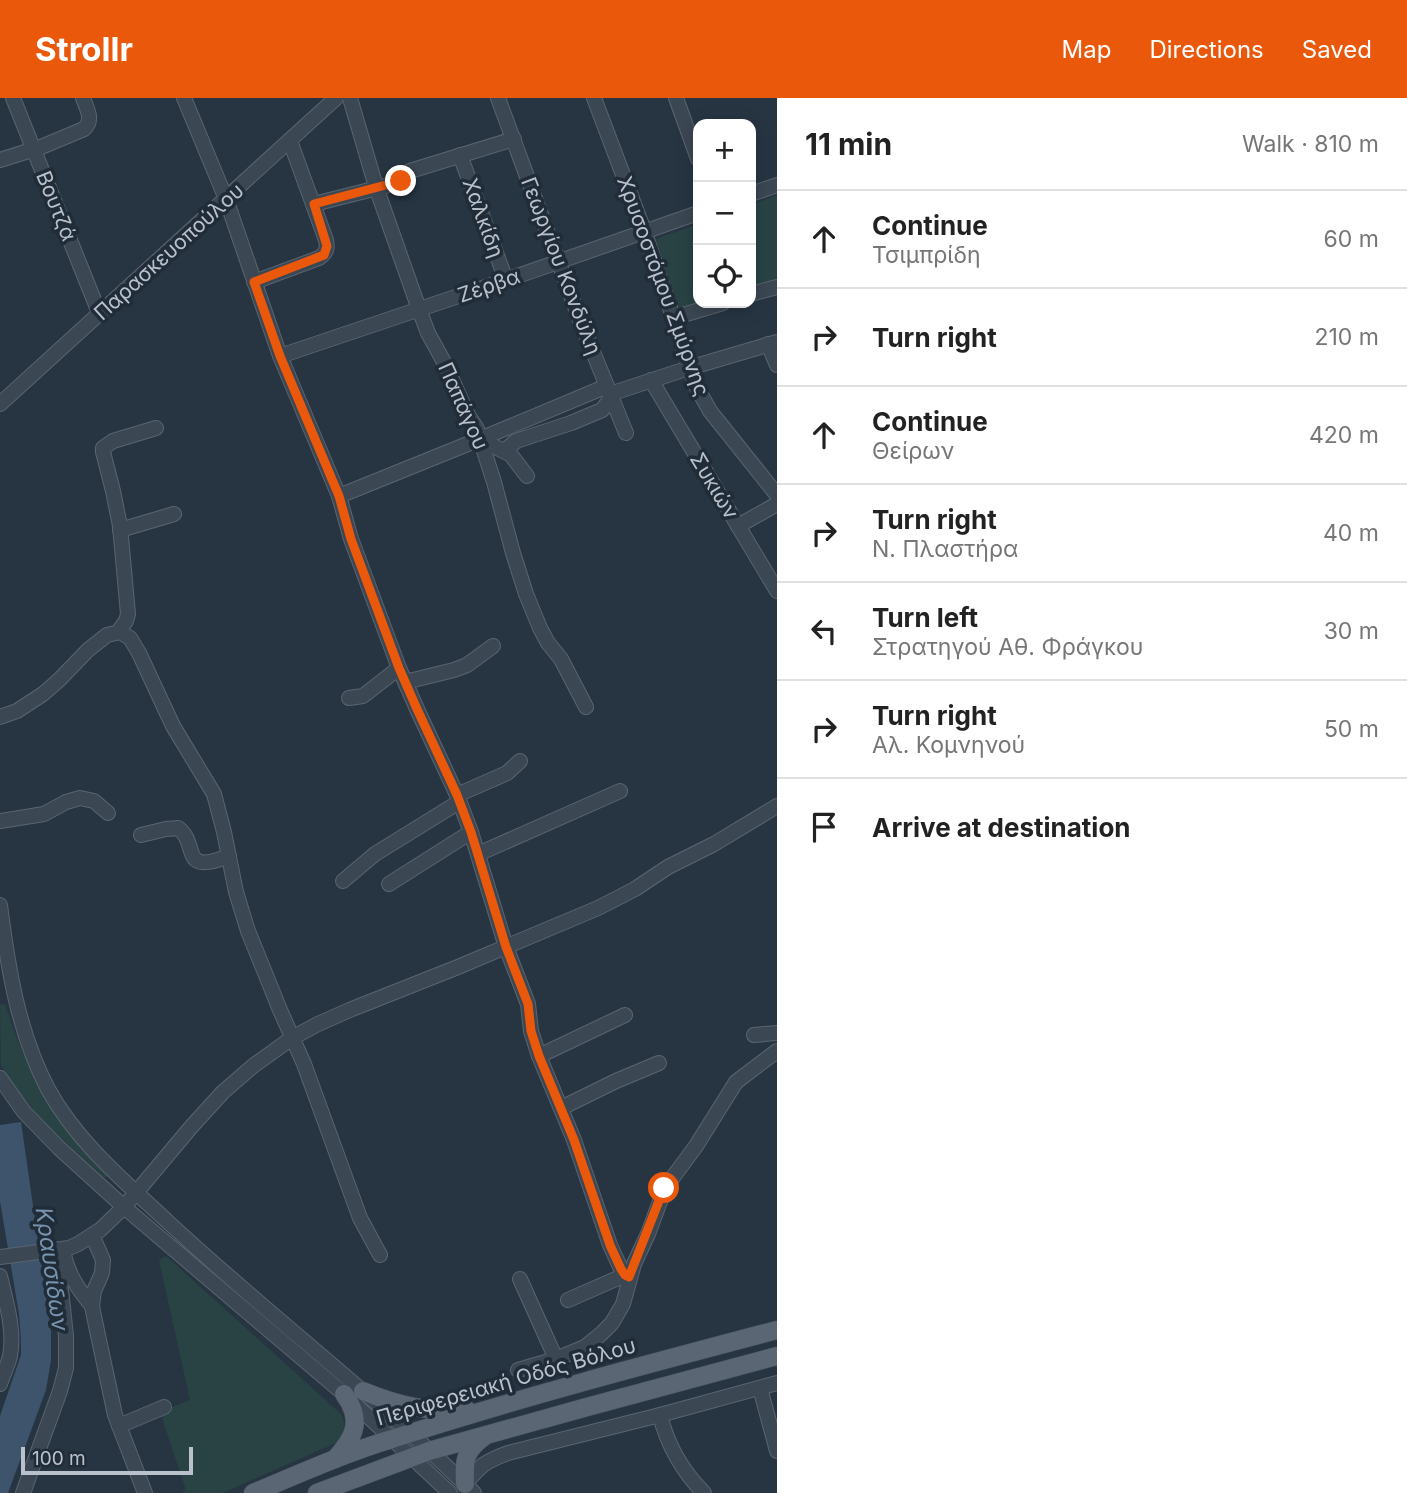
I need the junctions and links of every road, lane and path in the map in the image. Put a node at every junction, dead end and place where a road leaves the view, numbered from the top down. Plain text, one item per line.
1 (13, 98) edge
2 (83, 98) edge
3 (184, 98) edge
4 (336, 98) edge
5 (350, 98) edge
6 (498, 98) edge
7 (594, 98) edge
8 (676, 98) edge
9 (514, 139) junction
10 (290, 141) junction
11 (693, 145) edge
12 (34, 150) junction
13 (460, 155) junction
14 (0, 160) edge
15 (777, 185) edge
16 (376, 187) junction
17 (756, 192) edge
18 (226, 199) junction
19 (314, 204) junction
20 (693, 215) edge
21 (645, 233) junction
22 (559, 262) junction
23 (506, 280) junction
24 (254, 282) junction
25 (777, 286) edge
26 (756, 293) edge
27 (706, 308) edge
28 (419, 309) junction
29 (100, 315) junction
30 (673, 318) junction
31 (773, 343) edge
32 (280, 356) junction
33 (777, 365) edge
34 (689, 368) junction
35 (651, 380) junction
36 (608, 390) junction
37 (0, 404) edge
38 (156, 428) dead end
39 (626, 433) dead end
40 (480, 439) junction
41 (504, 451) junction
42 (527, 476) dead end
43 (777, 495) edge
44 (339, 496) junction
45 (777, 504) edge
46 (174, 514) dead end
47 (738, 526) junction
48 (120, 530) junction
49 (777, 592) edge
50 (118, 632) junction
51 (493, 646) dead end
52 (399, 668) junction
53 (405, 682) junction
54 (349, 698) dead end
55 (586, 707) dead end
56 (0, 717) edge
57 (520, 761) dead end
58 (620, 791) dead end
59 (458, 798) junction
60 (777, 806) edge
61 (108, 813) dead end
62 (0, 821) edge
63 (471, 832) junction
64 (141, 835) dead end
65 (478, 854) junction
66 (229, 856) junction
67 (343, 881) dead end
68 (389, 884) dead end
69 (0, 905) edge
70 (506, 947) junction
71 (625, 1015) dead end
72 (777, 1033) edge
73 (754, 1035) dead end
74 (292, 1038) junction
75 (777, 1051) edge
76 (539, 1056) junction
77 (659, 1063) dead end
78 (0, 1078) edge
79 (561, 1108) junction
80 (137, 1193) junction
81 (124, 1207) junction
82 (92, 1235) junction
83 (54, 1251) junction
84 (380, 1255) dead end
85 (3, 1257) edge
86 (0, 1276) edge
87 (627, 1276) junction
88 (520, 1279) dead end
89 (568, 1300) dead end
90 (92, 1306) junction
91 (5, 1318) edge
92 (777, 1330) edge
93 (777, 1356) edge
94 (556, 1359) junction
95 (518, 1370) dead end
96 (777, 1383) edge
97 (0, 1384) edge
98 (760, 1388) junction
99 (363, 1391) junction
100 (344, 1394) junction
101 (164, 1407) dead end
102 (495, 1408) junction
103 (660, 1415) junction
104 (119, 1426) junction
105 (410, 1434) junction
106 (487, 1434) junction
107 (391, 1439) junction
108 (429, 1451) junction
109 (777, 1451) edge
110 (410, 1457) junction
111 (335, 1459) junction
112 (463, 1490) edge
113 (23, 1493) edge
114 (145, 1493) edge
115 (253, 1493) edge
116 (317, 1493) edge
117 (704, 1493) edge

1 - 12 street, Βουτζά
2 - 12 street
3 - 18 street
4 - 10 street, Παρασκευοπούλου
5 - 16 street, Παπάγου
6 - 9 street, Γεωργίου Κονδύλη
7 - 21 street, Χρυσοστόμου Σμύρνης
8 - 11 street
9 - 13 street
9 - 22 street, Γεωργίου Κονδύλη
10 - 18 street, Παρασκευοπούλου
10 - 19 street
12 - 14 street
12 - 29 street, Βουτζά
13 - 16 street
13 - 23 street, Χαλκίδη
15 - 17 street
16 - 19 street
16 - 28 street, Παπάγου
18 - 24 street
18 - 29 street, Παρασκευοπούλου
19 - 24 street
20 - 21 street, Ζέρβα
21 - 22 street, Ζέρβα
21 - 30 street, Χρυσοστόμου Σμύρνης
22 - 23 street, Ζέρβα
22 - 36 street, Γεωργίου Κονδύλη
23 - 28 street, Ζέρβα
24 - 32 street
25 - 26 street
27 - 30 street
28 - 32 street, Ζέρβα
28 - 40 street, Παπάγου
29 - 37 street, Παρασκευοπούλου
30 - 34 street, Χρυσοστόμου Σμύρνης
31 - 33 street
31 - 34 street
32 - 44 street
34 - 35 street
34 - 43 street, Χρυσοστόμου Σμύρνης
35 - 36 street
35 - 47 street, Συκιών
36 - 39 street, Γεωργίου Κονδύλη
36 - 40 street
36 - 41 street
38 - 48 street
40 - 41 street
40 - 44 street
40 - 55 street, Παπάγου
41 - 42 street
44 - 52 street
45 - 47 street
46 - 48 street
47 - 49 street, Συκιών
48 - 50 street
50 - 56 street
50 - 66 street
51 - 53 street
52 - 53 street
52 - 54 street
53 - 59 street
57 - 59 street
58 - 65 street
59 - 63 street
59 - 67 street
60 - 70 street
61 - 62 street
63 - 65 street
63 - 68 street
64 - 66 street
65 - 70 street
66 - 74 street
69 - 80 street
70 - 74 street
70 - 76 street
71 - 76 street
72 - 73 street
74 - 80 street
74 - 84 street
75 - 87 street
76 - 79 street
77 - 79 street
78 - 81 street
79 - 87 street
80 - 81 street
80 - 99 street
81 - 82 street
81 - 100 street
82 - 83 street
82 - 90 street
83 - 85 street
83 - 90 street
83 - 113 street
86 - 91 street
87 - 89 street
87 - 94 street
88 - 94 street
90 - 104 street
91 - 97 street
92 - 102 main road, Περιφερειακή Οδός Βόλου
93 - 106 main road
94 - 95 street
96 - 98 street
98 - 103 street
98 - 109 street
99 - 102 main road
99 - 105 street
100 - 107 street
100 - 111 main road
101 - 104 street
102 - 105 main road, Περιφερειακή Οδός Βόλου
103 - 112 street
103 - 117 street
104 - 114 street
105 - 107 main road, Περιφερειακή Οδός Βόλου
105 - 108 street
106 - 108 main road
106 - 112 main road
107 - 110 street
107 - 111 main road, Περιφερειακή Οδός Βόλου
108 - 110 main road
108 - 112 street
110 - 112 street
110 - 116 main road
111 - 115 main road, Περιφερειακή Οδός Βόλου

